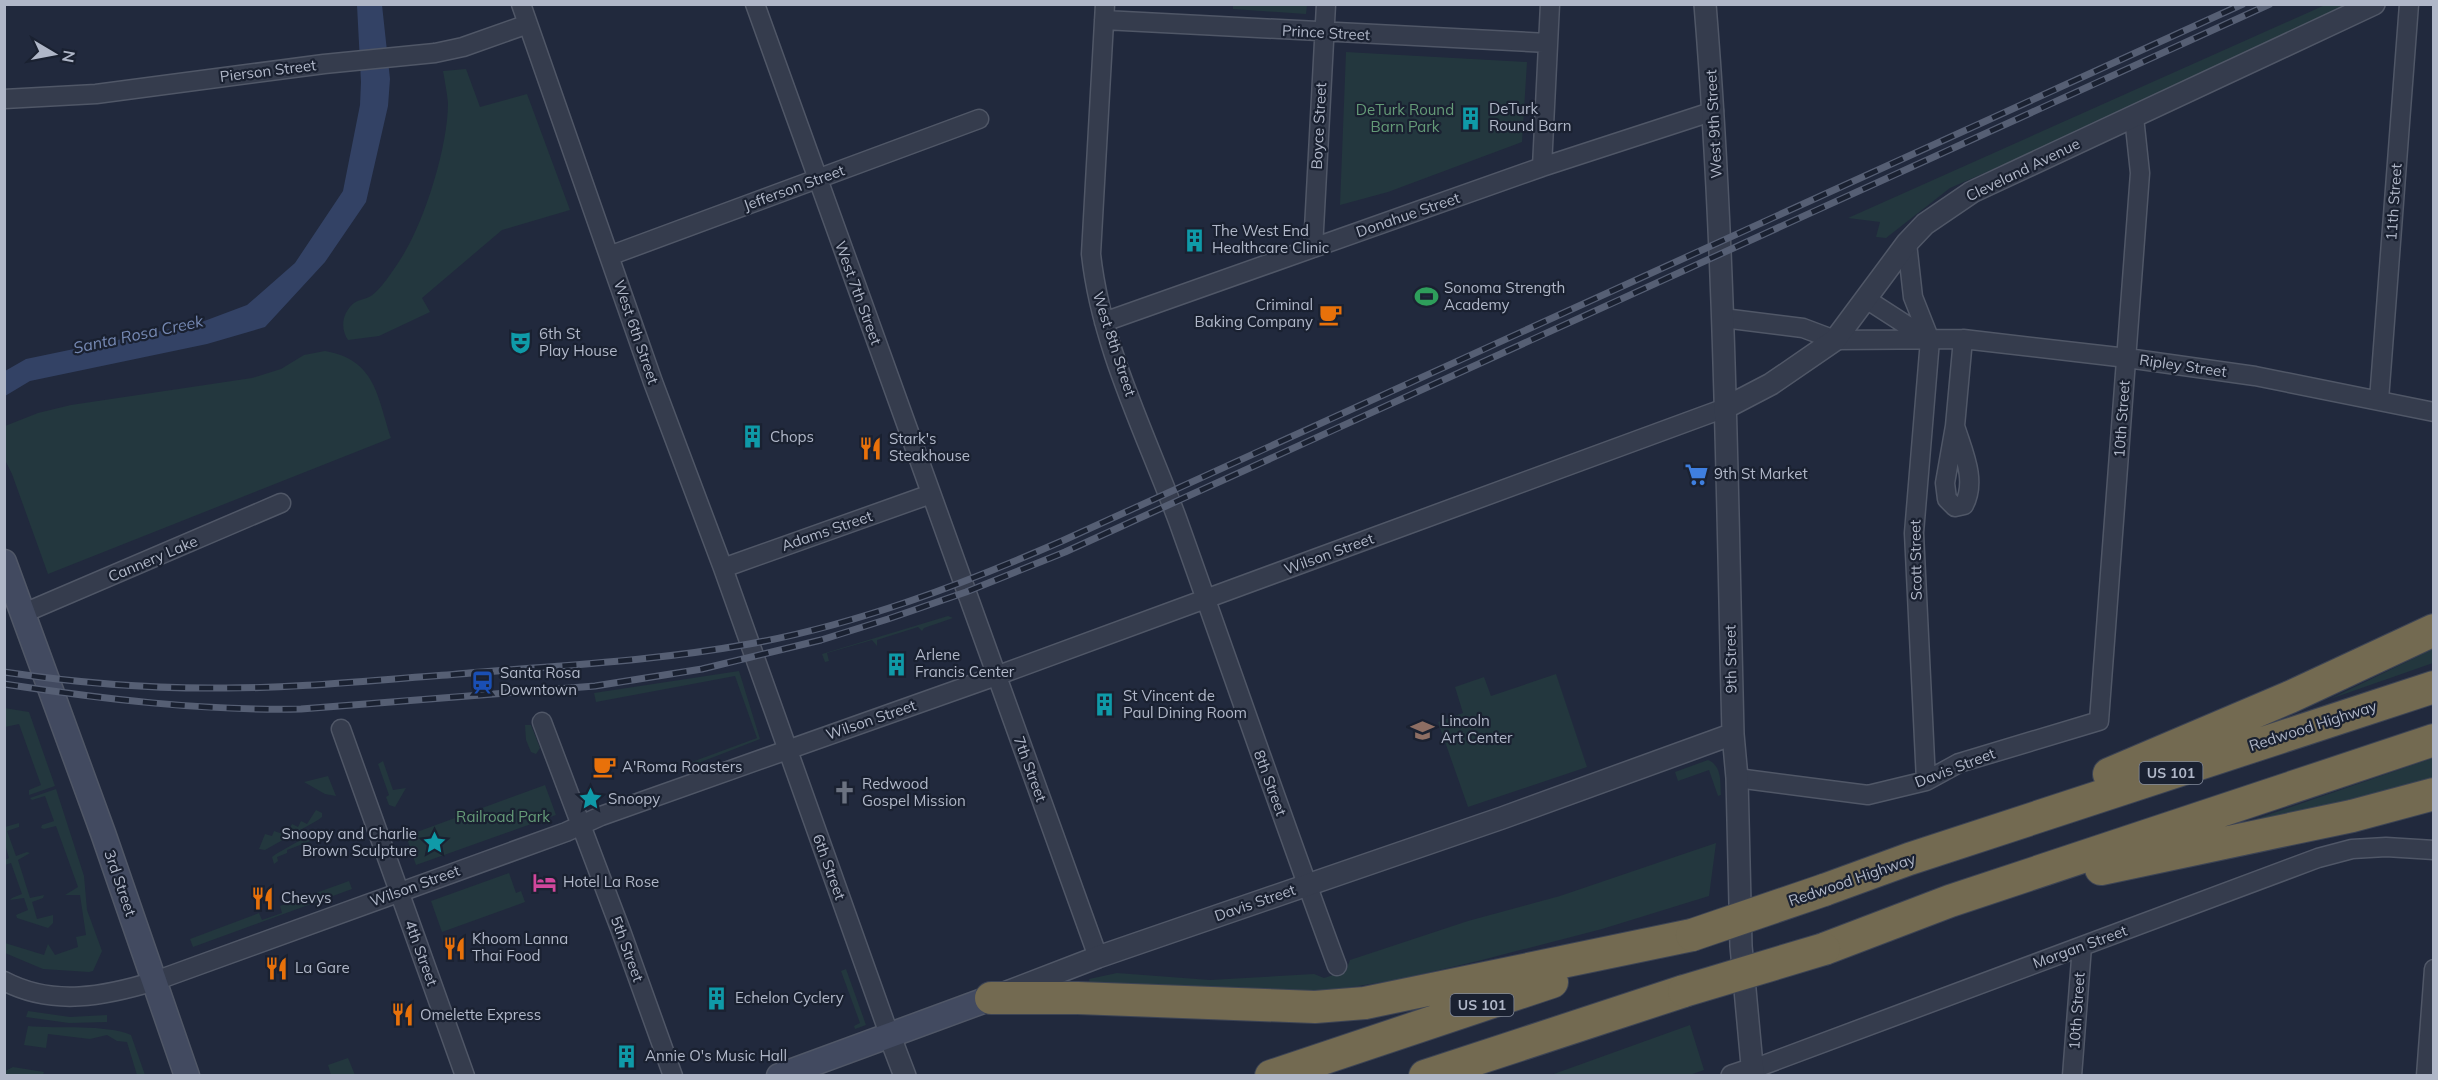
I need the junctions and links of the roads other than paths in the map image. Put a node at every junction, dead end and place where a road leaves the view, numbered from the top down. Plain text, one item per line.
1 (521, 4) edge
2 (755, 4) edge
3 (1326, 4) edge
4 (1550, 4) edge
5 (1705, 4) edge
6 (2374, 4) edge
7 (2409, 4) edge
8 (1104, 12) edge
9 (528, 24) junction
10 (1324, 32) junction
11 (1548, 43) junction
12 (4, 99) edge
13 (1714, 111) junction
14 (2134, 117) junction
15 (979, 119) dead end
16 (1542, 167) junction
17 (818, 179) junction
18 (1720, 243) joint
19 (1907, 243) junction
20 (1313, 248) junction
21 (609, 256) junction
22 (1866, 299) junction
23 (1723, 318) junction
24 (1104, 322) junction
25 (1964, 339) junction
26 (1835, 340) junction
27 (1930, 340) junction
28 (2127, 358) junction
29 (2379, 400) junction
30 (1725, 408) junction
31 (2433, 412) edge
32 (1955, 426) dead end
33 (931, 494) junction
34 (281, 503) dead end
35 (4, 562) edge
36 (723, 568) junction
37 (962, 581) joint
38 (1204, 600) junction
39 (24, 613) junction
40 (2433, 630) edge
41 (755, 658) joint
42 (996, 676) junction
43 (2433, 687) edge
44 (2099, 721) joint
45 (542, 722) dead end
46 (341, 729) dead end
47 (1733, 734) junction
48 (2433, 740) edge
49 (787, 749) junction
50 (1737, 778) junction
51 (1926, 781) junction
52 (2433, 794) edge
53 (581, 825) junction
54 (2433, 850) edge
55 (1910, 859) junction
56 (1307, 885) junction
57 (399, 891) junction
58 (1950, 901) junction
59 (1692, 935) junction
60 (2082, 946) junction
61 (1098, 957) junction
62 (1337, 966) dead end
63 (2433, 969) edge
64 (155, 981) junction
65 (9, 983) edge
66 (1684, 991) junction
67 (991, 998) junction
68 (890, 1034) junction
69 (1753, 1072) edge
70 (187, 1076) edge
71 (465, 1076) edge
72 (672, 1076) edge
73 (779, 1076) edge
74 (905, 1076) edge
75 (1271, 1076) edge
76 (1425, 1076) edge
77 (1485, 1076) edge
78 (1732, 1076) edge
79 (2072, 1076) edge
80 (2426, 1076) edge

1 - 9 street, West 6th Street
2 - 17 street, West 7th Street
3 - 10 street, Boyce Street
4 - 11 street
5 - 13 street, West 9th Street
6 - 14 street, Cleveland Avenue
7 - 29 street, 11th Street
8 - 10 street, Prince Street
8 - 24 street, West 8th Street
9 - 12 street, Pierson Street
9 - 21 street, West 6th Street
10 - 11 street, Prince Street
10 - 20 street, Boyce Street
11 - 16 street
13 - 16 street, Donahue Street
13 - 18 street, West 9th Street
14 - 19 street, Cleveland Avenue
14 - 28 street, 10th Street
15 - 17 street, Jefferson Street
16 - 20 street, Donahue Street
17 - 21 street, Jefferson Street
17 - 33 street, West 7th Street
18 - 23 street, 9th Street
19 - 22 street, Cleveland Avenue
19 - 27 street
20 - 24 street, Donahue Street
21 - 36 street, West 6th Street
22 - 26 street, Cleveland Avenue
22 - 27 street
23 - 26 street, Ripley Street
23 - 30 street, 9th Street
24 - 38 street, West 8th Street
25 - 27 street, Ripley Street
25 - 28 street, Ripley Street
25 - 32 street
26 - 27 street, Ripley Street
26 - 30 street, Cleveland Avenue
27 - 51 street, Scott Street
28 - 29 street, Ripley Street
28 - 44 street, 10th Street
29 - 31 street, Ripley Street
30 - 38 street, Wilson Street
30 - 47 street, 9th Street
33 - 36 street, Adams Street
33 - 37 street, West 7th Street
34 - 39 street, Cannery Lake
35 - 39 main road, 3rd Street
36 - 41 street, West 6th Street
37 - 42 street, 7th Street
38 - 42 street, Wilson Street
38 - 56 street, 8th Street
39 - 64 main road, 3rd Street
40 - 55 highway
41 - 49 street, 6th Street
42 - 49 street, Wilson Street
42 - 61 street, 7th Street
43 - 55 highway, Redwood Highway / US 101
44 - 51 street, Davis Street
45 - 53 street, 5th Street
46 - 57 street, 4th Street
47 - 50 street, 9th Street
47 - 56 street, Davis Street
48 - 58 highway
49 - 53 street, Wilson Street
49 - 68 street, 6th Street
50 - 51 street, Davis Street
50 - 69 street, 9th Street
52 - 58 highway
53 - 57 street, Wilson Street
53 - 72 street, 5th Street
54 - 60 street, Morgan Street
55 - 59 highway, Redwood Highway / US 101, bridge
56 - 61 street, Davis Street
56 - 62 street, 8th Street
57 - 64 street, Wilson Street
57 - 71 street, 4th Street
58 - 66 highway, bridge
59 - 67 highway
59 - 75 highway, Redwood Highway / US 101
60 - 69 street, Morgan Street
60 - 79 street, 10th Street
61 - 67 street, Davis Street
63 - 80 street
64 - 65 street, Wilson Street
64 - 70 main road, 3rd Street
66 - 76 highway
66 - 77 highway
67 - 68 main road, Davis Street
68 - 73 main road, Davis Street
68 - 74 street, 6th Street
69 - 78 street, Morgan Street

